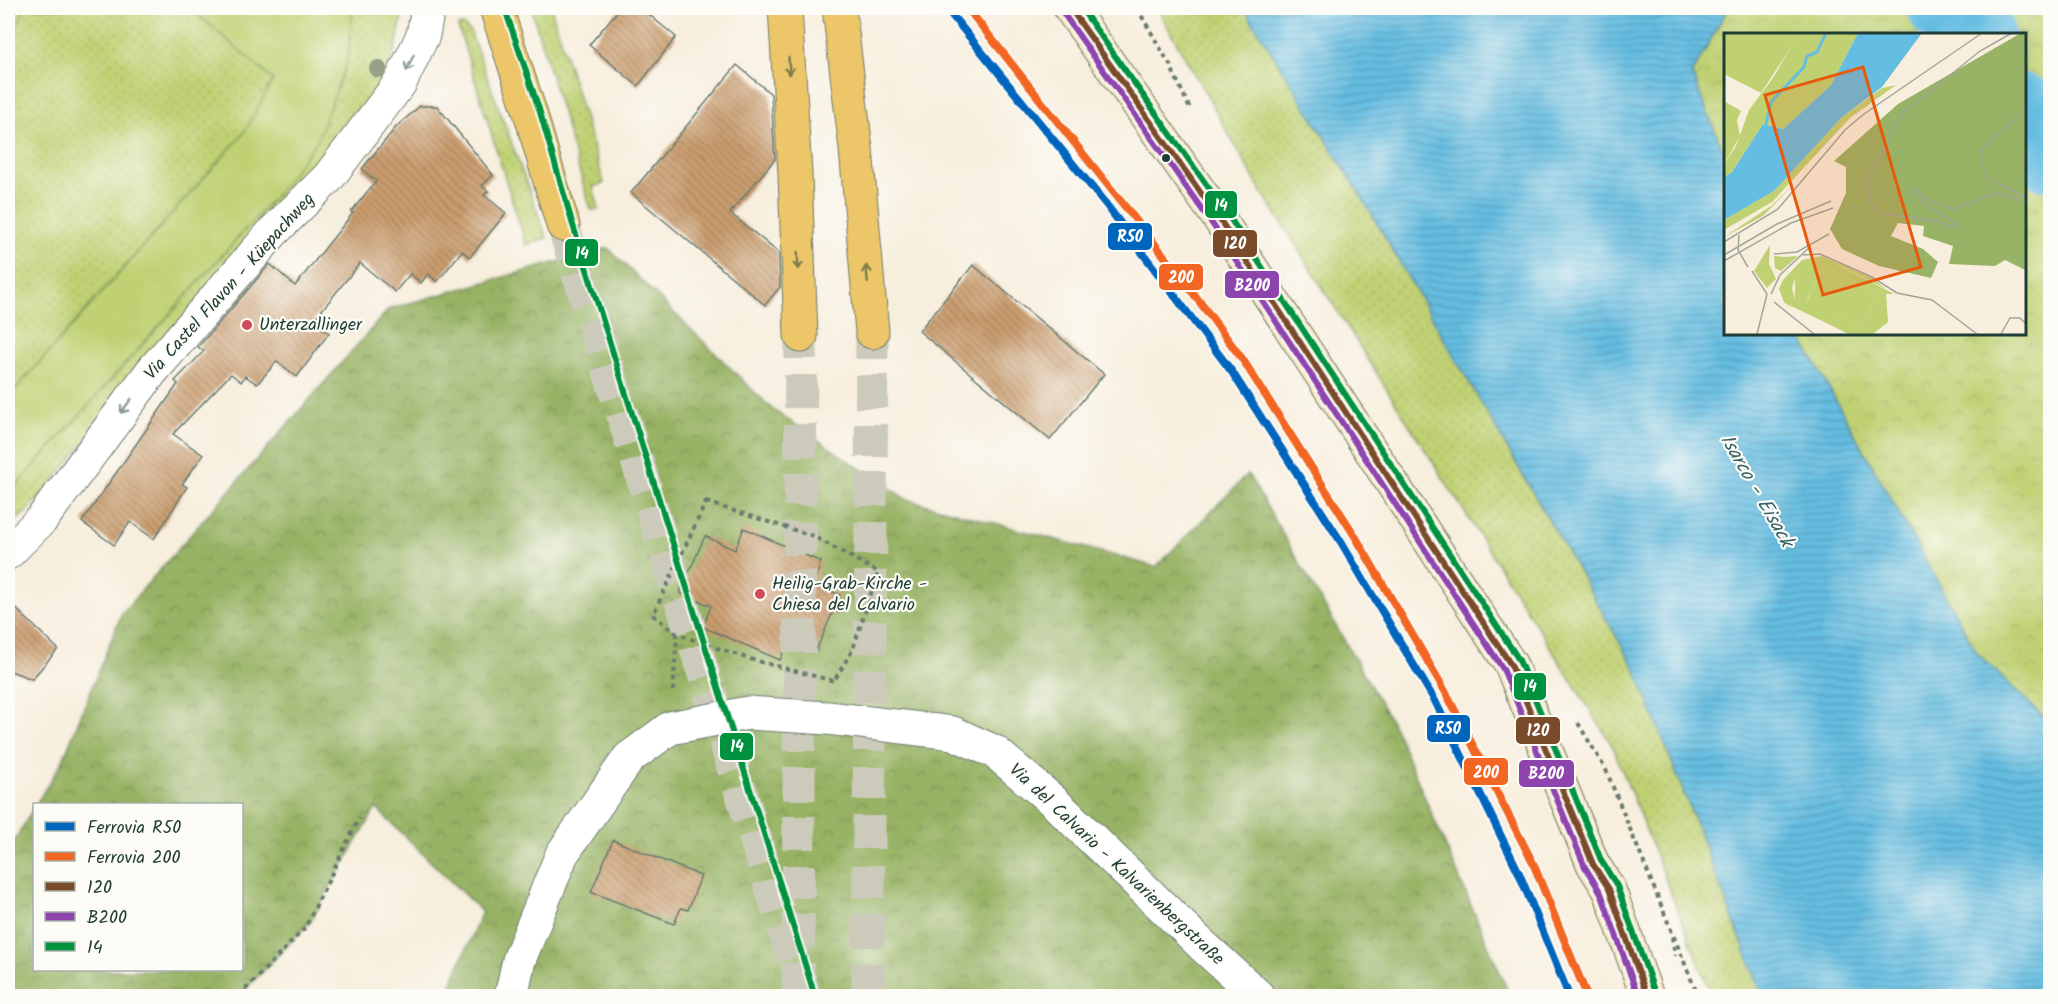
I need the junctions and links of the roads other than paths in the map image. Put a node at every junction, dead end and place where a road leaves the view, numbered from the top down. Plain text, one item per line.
1 (428, 8) edge
2 (785, 8) edge
3 (839, 8) edge
4 (1070, 8) edge
5 (494, 11) edge
6 (562, 225) tunnel mouth
7 (872, 332) tunnel mouth
8 (801, 336) tunnel mouth
9 (8, 553) edge
10 (511, 996) edge
11 (1258, 996) edge
12 (1647, 996) edge

1 -> 9 street, Via Castel Flavon - Küepachweg
2 -> 8 main road
7 -> 3 main road
4 - 12 street
5 - 6 main road
10 - 11 street, Via del Calvario - Kalvarienbergstraße

